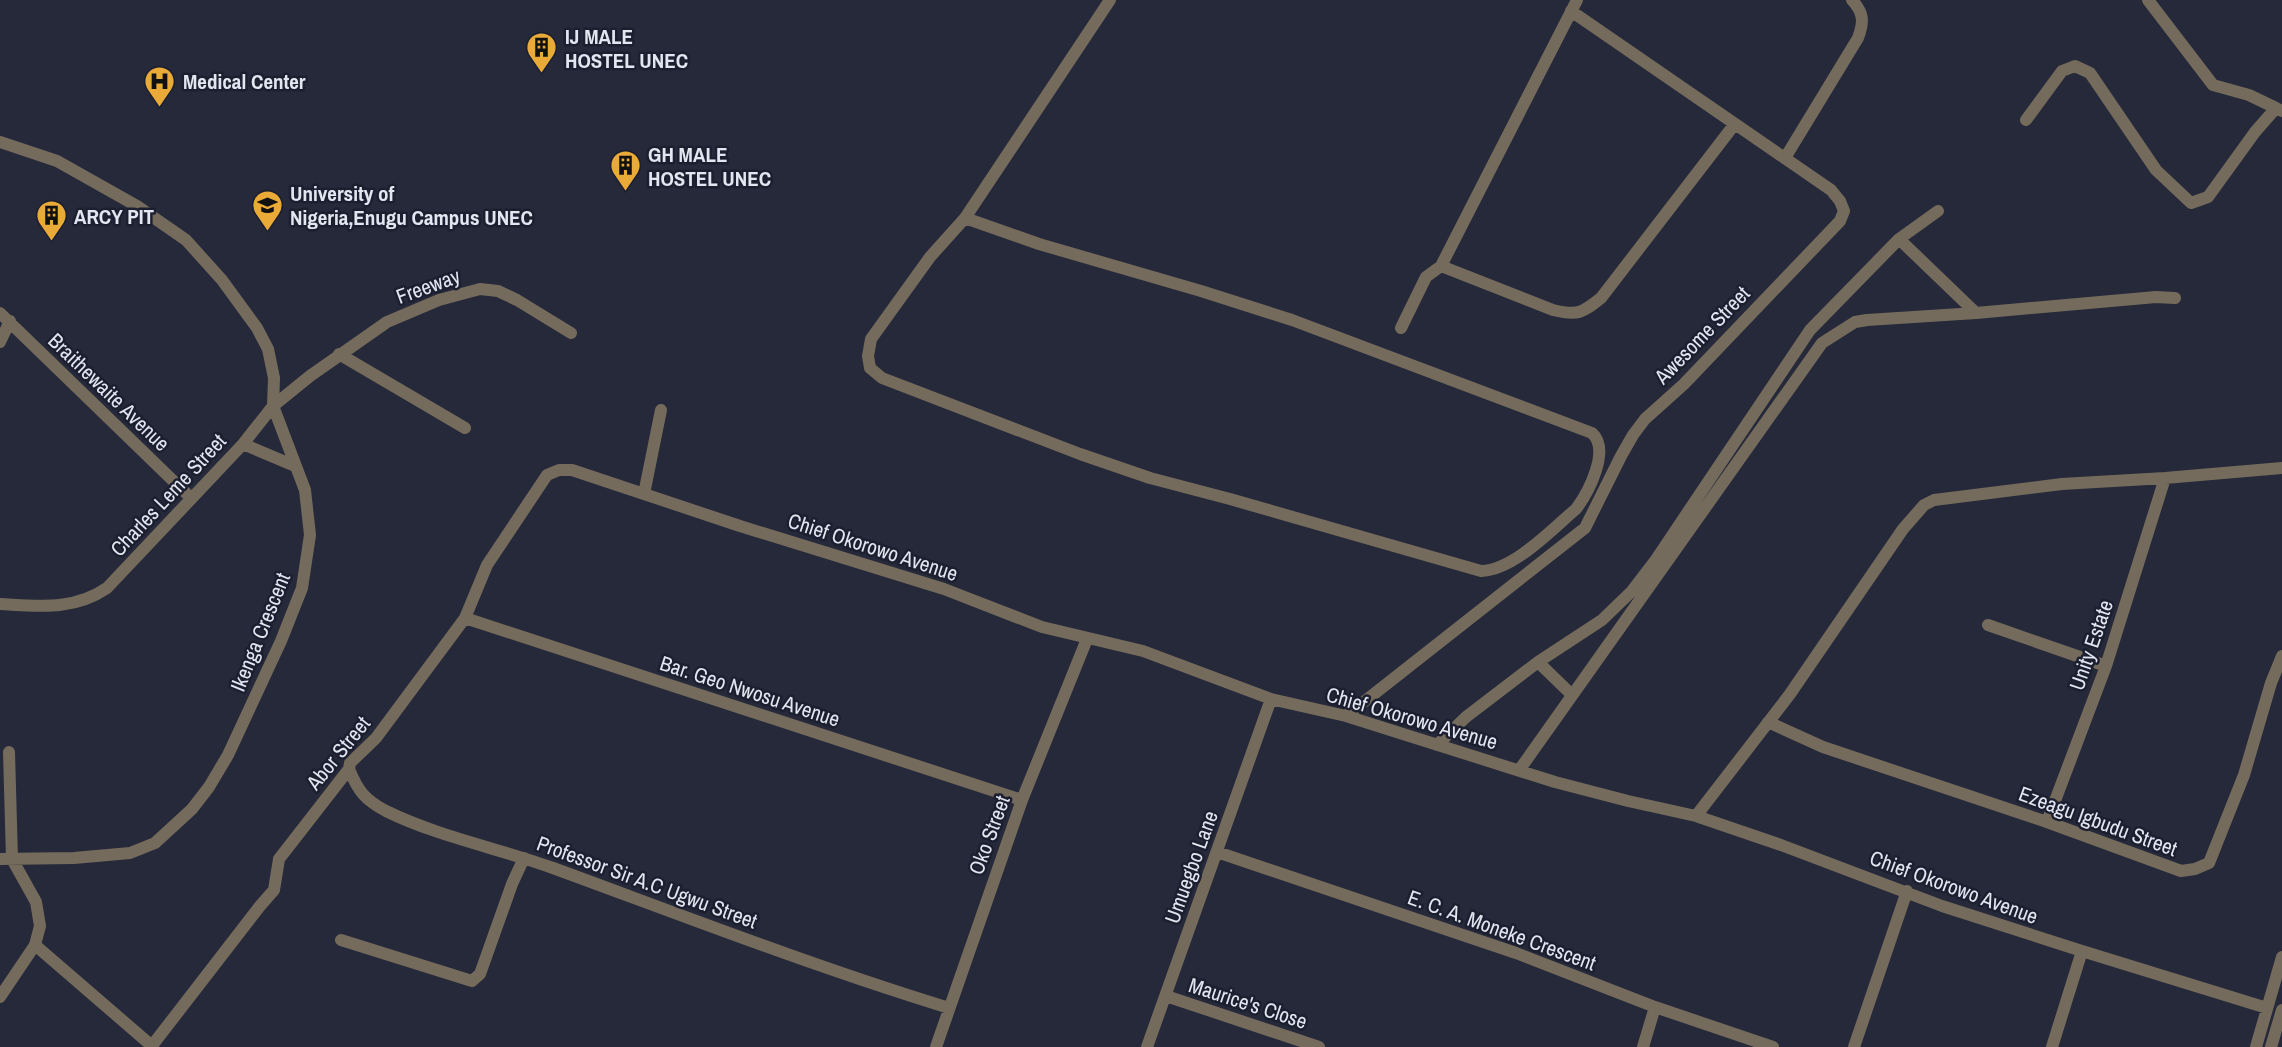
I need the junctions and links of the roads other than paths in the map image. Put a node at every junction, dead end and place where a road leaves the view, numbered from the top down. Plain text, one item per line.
1 (1110, 0) edge
2 (1852, 0) edge
3 (2148, 0) edge
4 (1574, 6) edge
5 (2279, 109) edge
6 (2026, 120) dead end
7 (1734, 125) junction
8 (0, 142) edge
9 (1785, 158) junction
10 (1938, 211) dead end
11 (965, 218) junction
12 (1899, 239) junction
13 (1441, 267) junction
14 (2175, 298) dead end
15 (1976, 313) junction
16 (5, 317) edge
17 (1401, 328) dead end
18 (571, 333) dead end
19 (0, 342) edge
20 (339, 354) junction
21 (273, 406) junction
22 (661, 410) dead end
23 (465, 428) dead end
24 (243, 444) junction
25 (295, 466) junction
26 (2282, 468) edge
27 (547, 475) joint
28 (2165, 478) junction
29 (644, 494) junction
30 (191, 498) junction
31 (0, 604) edge
32 (465, 618) junction
33 (1988, 625) dead end
34 (1087, 639) junction
35 (2282, 657) edge
36 (1538, 662) junction
37 (2106, 666) junction
38 (1572, 694) junction
39 (1271, 699) junction
40 (1346, 716) junction
41 (1768, 722) junction
42 (1437, 745) junction
43 (9, 752) dead end
44 (349, 769) junction
45 (1520, 769) junction
46 (1022, 800) junction
47 (1696, 816) junction
48 (2047, 822) junction
49 (1217, 852) junction
50 (524, 858) junction
51 (6, 859) edge
52 (1907, 891) junction
53 (341, 940) dead end
54 (35, 945) junction
55 (2081, 951) junction
56 (2282, 957) edge
57 (1166, 996) junction
58 (0, 997) edge
59 (1655, 1007) junction
60 (2267, 1007) junction
61 (949, 1008) junction
62 (2282, 1010) edge
63 (151, 1046) edge
64 (936, 1047) edge
65 (1147, 1047) edge
66 (1319, 1047) edge
67 (1643, 1047) edge
68 (1773, 1047) edge
69 (1854, 1047) edge
70 (2052, 1047) edge
71 (2256, 1047) edge
72 (2271, 1047) edge

1 - 11 street
2 - 9 street
3 - 5 street
4 - 7 street, Awesome Street
4 - 13 street
5 - 6 street
7 - 9 street, Awesome Street
7 - 13 street
8 - 21 street, Ikenga Crescent
9 - 40 street, Awesome Street
10 - 12 street
11 - 11 street
12 - 15 street
12 - 36 street
13 - 17 street
14 - 15 street
15 - 38 street
16 - 19 street
16 - 30 street, Braithewaite Avenue
18 - 20 street, Freeway
20 - 21 street, Charles Leme Street
20 - 23 street
21 - 24 street, Charles Leme Street
21 - 25 street, Ikenga Crescent
22 - 29 street
24 - 25 street
24 - 30 street, Charles Leme Street
25 - 51 street, Ikenga Crescent
26 - 28 street
27 - 29 street, Chief Okorowo Avenue
27 - 32 street, Abor Street
28 - 37 street, Unity Estate
28 - 41 street
29 - 34 street, Chief Okorowo Avenue
30 - 31 street, Charles Leme Street
32 - 44 street, Abor Street
32 - 46 street, Bar. Geo Nwosu Avenue
33 - 37 street
34 - 39 street, Chief Okorowo Avenue
34 - 46 street, Oko Street
35 - 48 street, Ezeagu Igbudu Street
36 - 38 street
36 - 42 street
37 - 48 street, Unity Estate
38 - 45 street
39 - 40 street, Chief Okorowo Avenue
39 - 49 street, Umuegbo Lane
40 - 42 street, Chief Okorowo Avenue
41 - 47 street
41 - 48 street, Ezeagu Igbudu Street
42 - 45 street, Chief Okorowo Avenue
43 - 51 street
44 - 50 street, Professor Sir A.C Ugwu Street
44 - 63 street, Abor Street
45 - 47 street, Chief Okorowo Avenue
46 - 61 street, Oko Street
47 - 52 street, Chief Okorowo Avenue
49 - 57 street, Umuegbo Lane
49 - 59 street, E. C. A. Moneke Crescent
50 - 53 street
50 - 61 street, Professor Sir A.C Ugwu Street
51 - 54 street
52 - 55 street, Chief Okorowo Avenue
52 - 69 street
54 - 58 street
54 - 63 street
55 - 60 street, Chief Okorowo Avenue
55 - 70 street
56 - 60 street
57 - 65 street, Umuegbo Lane
57 - 66 street, Maurice's Close
59 - 67 street
59 - 68 street, E. C. A. Moneke Crescent
60 - 71 street
61 - 64 street, Oko Street
62 - 72 street

